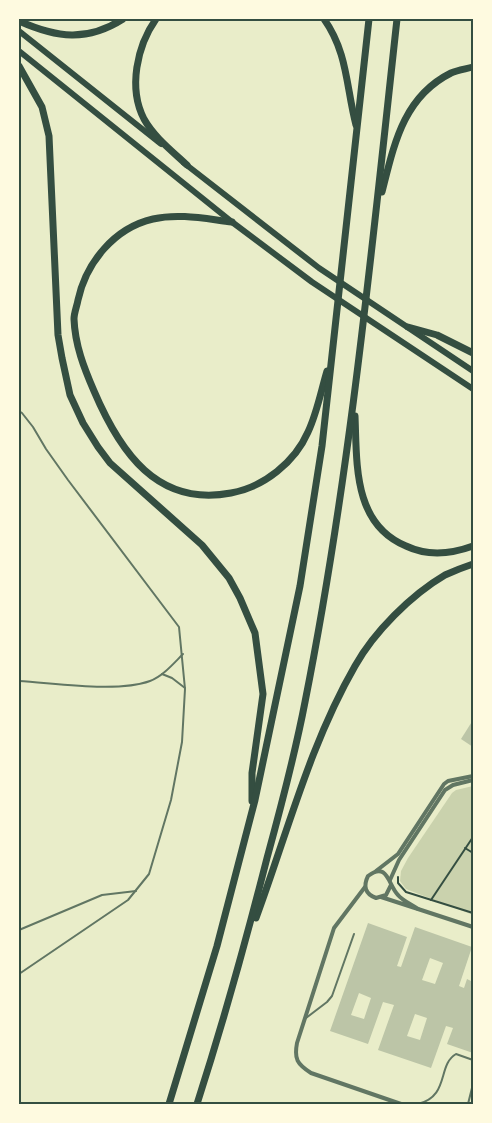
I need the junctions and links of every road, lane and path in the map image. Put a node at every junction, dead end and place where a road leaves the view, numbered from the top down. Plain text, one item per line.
1 (123, 19) edge
2 (156, 19) edge
3 (324, 19) edge
4 (369, 19) edge
5 (397, 19) edge
6 (19, 21) edge
7 (19, 31) edge
8 (19, 51) edge
9 (19, 66) edge
10 (473, 67) edge
11 (357, 129) junction
12 (187, 165) junction
13 (375, 217) junction
14 (232, 222) junction
15 (408, 327) junction
16 (334, 346) junction
17 (473, 353) edge
18 (473, 371) edge
19 (473, 389) edge
20 (354, 393) junction
21 (19, 411) edge
22 (473, 546) edge
23 (473, 564) edge
24 (183, 654) junction
25 (162, 674) junction
26 (19, 681) edge
27 (185, 689) junction
28 (473, 776) edge
29 (473, 780) edge
30 (252, 813) junction
31 (473, 837) edge
32 (466, 848) junction
33 (473, 853) edge
34 (375, 872) junction
35 (390, 880) junction
36 (398, 883) dead end
37 (391, 885) junction
38 (365, 886) junction
39 (136, 891) junction
40 (381, 897) junction
41 (431, 900) junction
42 (418, 908) junction
43 (473, 913) edge
44 (473, 928) edge
45 (19, 931) edge
46 (354, 934) dead end
47 (243, 953) junction
48 (19, 974) edge
49 (305, 1019) junction
50 (473, 1060) edge
51 (473, 1084) edge
52 (169, 1104) edge
53 (197, 1104) edge
54 (401, 1104) edge
55 (418, 1104) edge
56 (468, 1104) edge

1 - 6 highway
2 - 12 highway
3 - 11 highway
4 - 11 highway
5 - 13 highway
7 - 12 main road
8 - 14 main road
9 - 30 highway
10 - 13 highway
11 - 16 highway
12 - 15 main road
13 - 20 highway
14 - 16 highway
14 - 19 main road
15 - 17 highway
15 - 18 main road
16 - 30 highway
20 - 22 highway
20 - 47 highway
21 - 24 lane
23 - 47 highway
24 - 25 lane
24 - 27 lane
25 - 26 lane
25 - 27 lane
27 - 39 lane
28 - 34 street
29 - 35 street
30 - 52 highway
31 - 32 path
32 - 33 path
32 - 41 path
34 - 35 street
34 - 38 street
35 - 37 street
36 - 41 path
37 - 40 street
37 - 42 street
38 - 40 street
38 - 49 street
39 - 45 lane
39 - 48 lane
40 - 42 street
41 - 43 path
42 - 44 street
46 - 49 lane
47 - 53 highway
49 - 54 street
50 - 55 lane
51 - 56 lane

